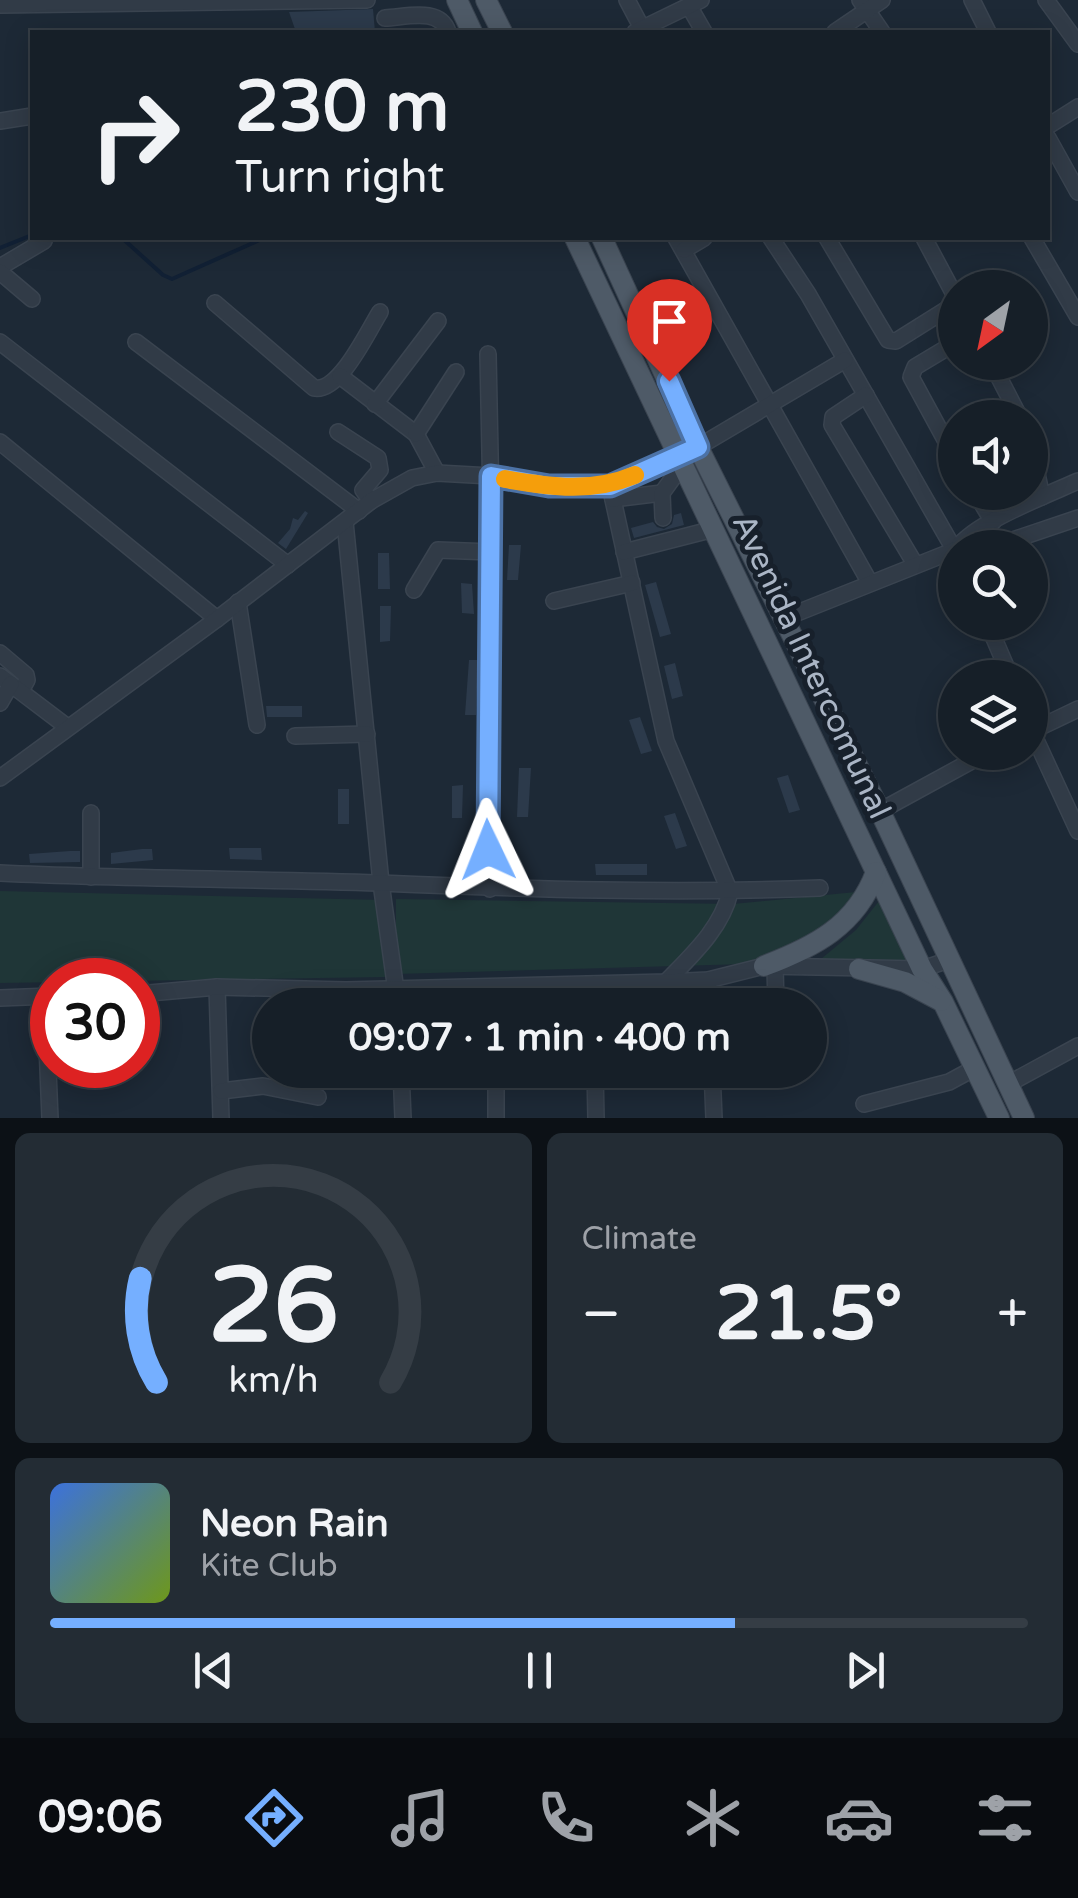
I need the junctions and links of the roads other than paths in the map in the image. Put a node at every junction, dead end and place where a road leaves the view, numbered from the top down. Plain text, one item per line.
1 (367, 0) edge
2 (457, 0) edge
3 (486, 0) edge
4 (627, 0) edge
5 (882, 0) edge
6 (972, 0) edge
7 (1046, 0) edge
8 (234, 2) edge
9 (695, 3) edge
10 (863, 5) edge
11 (0, 6) edge
12 (385, 18) dead end
13 (447, 30) edge
14 (467, 30) edge
15 (501, 30) edge
16 (639, 30) edge
17 (644, 30) edge
18 (703, 30) edge
19 (837, 30) edge
20 (881, 30) edge
21 (987, 30) edge
22 (1078, 44) edge
23 (1078, 107) edge
24 (30, 116) edge
25 (0, 121) edge
26 (1050, 125) edge
27 (1050, 142) edge
28 (1078, 192) edge
29 (576, 240) edge
30 (603, 240) edge
31 (772, 240) edge
32 (828, 240) edge
33 (925, 240) edge
34 (1033, 240) edge
35 (44, 241) dead end
36 (680, 244) edge
37 (0, 270) edge
38 (941, 270) edge
39 (32, 300) dead end
40 (215, 304) dead end
41 (380, 312) dead end
42 (938, 314) edge
43 (1078, 317) edge
44 (438, 320) dead end
45 (0, 342) edge
46 (136, 342) dead end
47 (938, 352) edge
48 (488, 354) dead end
49 (845, 360) junction
50 (456, 372) dead end
51 (340, 376) junction
52 (866, 395) junction
53 (770, 403) junction
54 (375, 404) junction
55 (938, 426) edge
56 (338, 432) dead end
57 (416, 434) junction
58 (0, 442) edge
59 (687, 456) junction
60 (437, 473) junction
61 (491, 476) junction
62 (1078, 480) edge
63 (612, 492) junction
64 (662, 493) junction
65 (1048, 494) edge
66 (365, 506) junction
67 (986, 510) edge
68 (1017, 510) edge
69 (1078, 518) edge
70 (345, 522) junction
71 (993, 522) junction
72 (714, 529) junction
73 (669, 530) junction
74 (944, 530) edge
75 (979, 530) edge
76 (1042, 530) edge
77 (492, 552) junction
78 (624, 552) junction
79 (938, 556) edge
80 (915, 564) junction
81 (288, 565) junction
82 (632, 582) junction
83 (870, 582) junction
84 (414, 590) dead end
85 (554, 601) dead end
86 (238, 602) junction
87 (217, 619) junction
88 (782, 619) junction
89 (0, 653) edge
90 (11, 683) edge
91 (0, 703) edge
92 (1078, 708) edge
93 (1048, 722) edge
94 (66, 726) junction
95 (257, 726) dead end
96 (367, 734) junction
97 (295, 736) dead end
98 (1048, 768) edge
99 (955, 770) edge
100 (0, 778) edge
101 (880, 811) junction
102 (90, 814) dead end
103 (1078, 830) edge
104 (876, 872) junction
105 (0, 873) edge
106 (91, 877) junction
107 (381, 883) junction
108 (820, 888) dead end
109 (490, 889) junction
110 (730, 892) junction
111 (950, 960) junction
112 (769, 967) junction
113 (859, 969) junction
114 (922, 969) junction
115 (708, 980) junction
116 (666, 982) junction
117 (594, 984) junction
118 (521, 985) junction
119 (495, 986) joint
120 (217, 987) junction
121 (396, 988) edge
122 (477, 988) edge
123 (521, 988) edge
124 (594, 988) edge
125 (709, 988) edge
126 (773, 988) edge
127 (252, 989) edge
128 (160, 992) edge
129 (30, 997) edge
130 (0, 998) edge
131 (943, 1002) junction
132 (1078, 1046) edge
133 (974, 1068) junction
134 (1008, 1084) junction
135 (50, 1088) edge
136 (402, 1088) edge
137 (496, 1088) edge
138 (596, 1088) edge
139 (713, 1088) edge
140 (220, 1092) junction
141 (318, 1097) dead end
142 (864, 1104) dead end
143 (50, 1118) edge
144 (222, 1118) edge
145 (403, 1118) edge
146 (496, 1118) edge
147 (596, 1118) edge
148 (714, 1118) edge
149 (999, 1118) edge
150 (1024, 1118) edge

1 - 8 street
2 - 14 main road
3 - 15 main road
4 - 16 street
5 - 10 street
6 - 21 street
7 - 22 street
8 - 11 street
9 - 17 street
9 - 18 street
10 - 19 street
10 - 20 street
12 - 13 street
23 - 26 street
24 - 25 street
27 - 28 street
29 - 59 main road, Avenida Intercomunal
30 - 59 main road, Avenida Intercomunal
31 - 49 street
32 - 42 street
33 - 38 street
34 - 43 street
35 - 37 street
36 - 53 street
37 - 39 street
40 - 51 street
41 - 51 street
44 - 54 street
45 - 81 street
46 - 66 street
47 - 55 street
48 - 61 street
49 - 52 street
49 - 53 street
50 - 57 street
51 - 54 street
52 - 74 street
52 - 80 street
53 - 59 street
53 - 83 street
54 - 57 street
56 - 66 street
57 - 60 street
58 - 87 street
59 - 63 street
59 - 64 street
59 - 72 main road, Avenida Intercomunal
59 - 88 main road, Avenida Intercomunal
60 - 61 street
60 - 66 street
61 - 63 street
61 - 77 street
62 - 65 street
63 - 64 street
63 - 78 street
64 - 73 street
66 - 70 street
67 - 71 street
68 - 71 street
69 - 76 street
70 - 81 street
70 - 96 street
71 - 75 street
72 - 73 street
72 - 104 main road, Avenida Intercomunal
73 - 78 street
77 - 84 street
77 - 109 street
78 - 82 street
79 - 80 street
80 - 83 street
81 - 86 street
82 - 85 street
82 - 110 street
83 - 88 street
86 - 87 street
86 - 95 street
87 - 94 street
88 - 101 main road, Avenida Intercomunal
89 - 90 street
90 - 91 street
90 - 94 street
92 - 93 street
94 - 100 street
96 - 97 street
96 - 107 street
98 - 103 street
99 - 101 street
101 - 111 main road, Avenida Intercomunal
102 - 106 street
104 - 112 main road
104 - 114 main road, Avenida Intercomunal
105 - 106 street
106 - 107 street
107 - 109 street
107 - 121 street
108 - 110 street
109 - 110 street
110 - 116 street
111 - 114 street
111 - 134 main road, Avenida Intercomunal
112 - 113 street
112 - 115 street
112 - 126 street
113 - 114 street
113 - 131 main road
114 - 131 main road, Avenida Intercomunal
115 - 116 street
115 - 125 street
116 - 117 street
117 - 118 street
117 - 124 street
118 - 119 street
118 - 123 street
119 - 122 street
120 - 127 street
120 - 128 street
120 - 140 street
129 - 130 street
131 - 133 main road, Avenida Intercomunal
132 - 134 street
133 - 142 street
133 - 149 main road, Avenida Intercomunal
134 - 150 main road, Avenida Intercomunal
135 - 143 street
136 - 145 street
137 - 146 street
138 - 147 street
139 - 148 street
140 - 141 street
140 - 144 street

